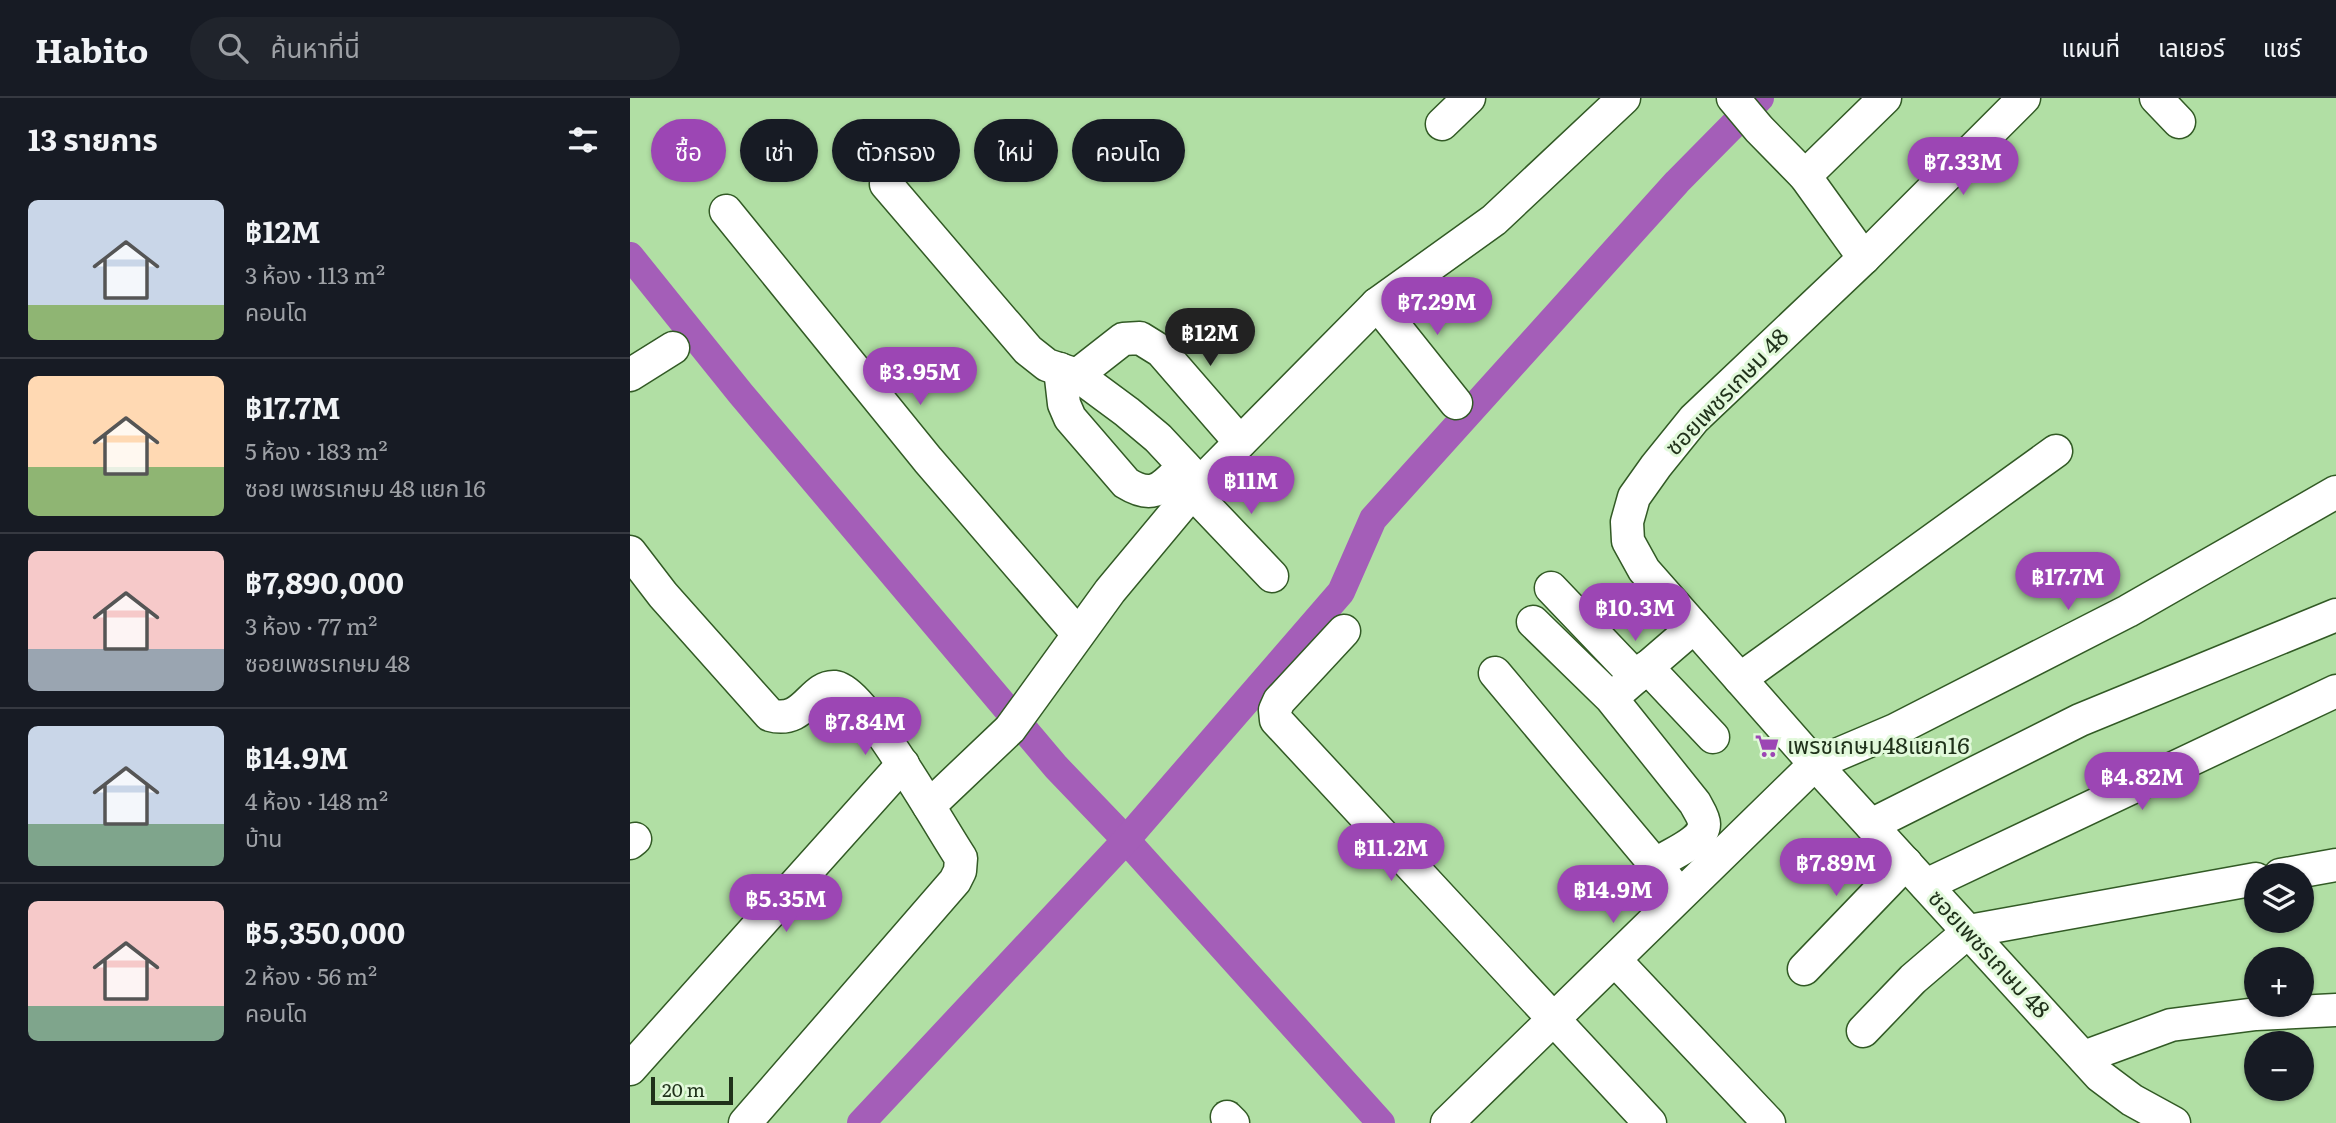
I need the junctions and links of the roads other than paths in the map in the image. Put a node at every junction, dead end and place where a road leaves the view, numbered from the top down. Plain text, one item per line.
1 (1469, 98) edge
2 (1624, 98) edge
3 (1733, 98) edge
4 (1885, 98) edge
5 (2024, 98) edge
6 (2156, 98) edge
7 (2179, 122) dead end
8 (1442, 124) dead end
9 (1805, 176) junction
10 (886, 184) dead end
11 (726, 211) dead end
12 (1864, 258) junction
13 (1377, 304) junction
14 (673, 348) dead end
15 (1069, 372) junction
16 (630, 374) edge
17 (1456, 403) dead end
18 (1240, 442) junction
19 (2056, 451) dead end
20 (1192, 481) junction
21 (2336, 492) edge
22 (630, 552) edge
23 (1272, 576) dead end
24 (1551, 588) dead end
25 (2336, 615) edge
26 (1532, 622) dead end
27 (1694, 627) junction
28 (1344, 631) dead end
29 (1078, 634) junction
30 (1642, 672) junction
31 (1495, 673) dead end
32 (1740, 679) junction
33 (2336, 691) edge
34 (1611, 698) junction
35 (1713, 737) dead end
36 (902, 764) junction
37 (1815, 764) junction
38 (929, 806) junction
39 (1871, 825) junction
40 (1661, 862) dead end
41 (2336, 865) edge
42 (2314, 869) edge
43 (1916, 874) junction
44 (2244, 881) edge
45 (1681, 895) junction
46 (1969, 931) junction
47 (1615, 960) junction
48 (1804, 969) dead end
49 (2336, 1010) edge
50 (1553, 1019) junction
51 (1863, 1031) dead end
52 (2084, 1057) junction
53 (630, 1069) edge
54 (745, 1123) edge
55 (1447, 1123) edge
56 (1650, 1123) edge
57 (1769, 1123) edge
58 (2174, 1123) edge

1 - 8 street
2 - 13 street
3 - 9 street
4 - 9 street
5 - 12 street, ซอยเพชรเกษม 48
6 - 7 street
9 - 12 street
10 - 15 street
11 - 29 street
12 - 27 street, ซอยเพชรเกษม 48
13 - 17 street
13 - 18 street
14 - 16 street
15 - 18 street
15 - 20 street
15 - 20 street
18 - 20 street
19 - 32 street
20 - 23 street
20 - 29 street
21 - 37 street
22 - 36 street
24 - 30 street
25 - 39 street
26 - 34 street
27 - 30 street
27 - 32 street, ซอยเพชรเกษม 48
28 - 50 street
29 - 38 street
30 - 34 street
30 - 35 street
31 - 45 street
32 - 37 street, ซอยเพชรเกษม 48
33 - 43 street
34 - 40 street
36 - 38 street
36 - 53 street
37 - 39 street, ซอยเพชรเกษม 48
37 - 45 street
38 - 54 street
39 - 43 street, ซอยเพชรเกษม 48
41 - 42 street
43 - 46 street, ซอยเพชรเกษม 48
43 - 48 street
44 - 46 street
45 - 47 street
46 - 51 street
46 - 52 street, ซอยเพชรเกษม 48
47 - 50 street
47 - 57 street
49 - 52 street
50 - 55 street
50 - 56 street
52 - 58 street, ซอยเพชรเกษม 48

